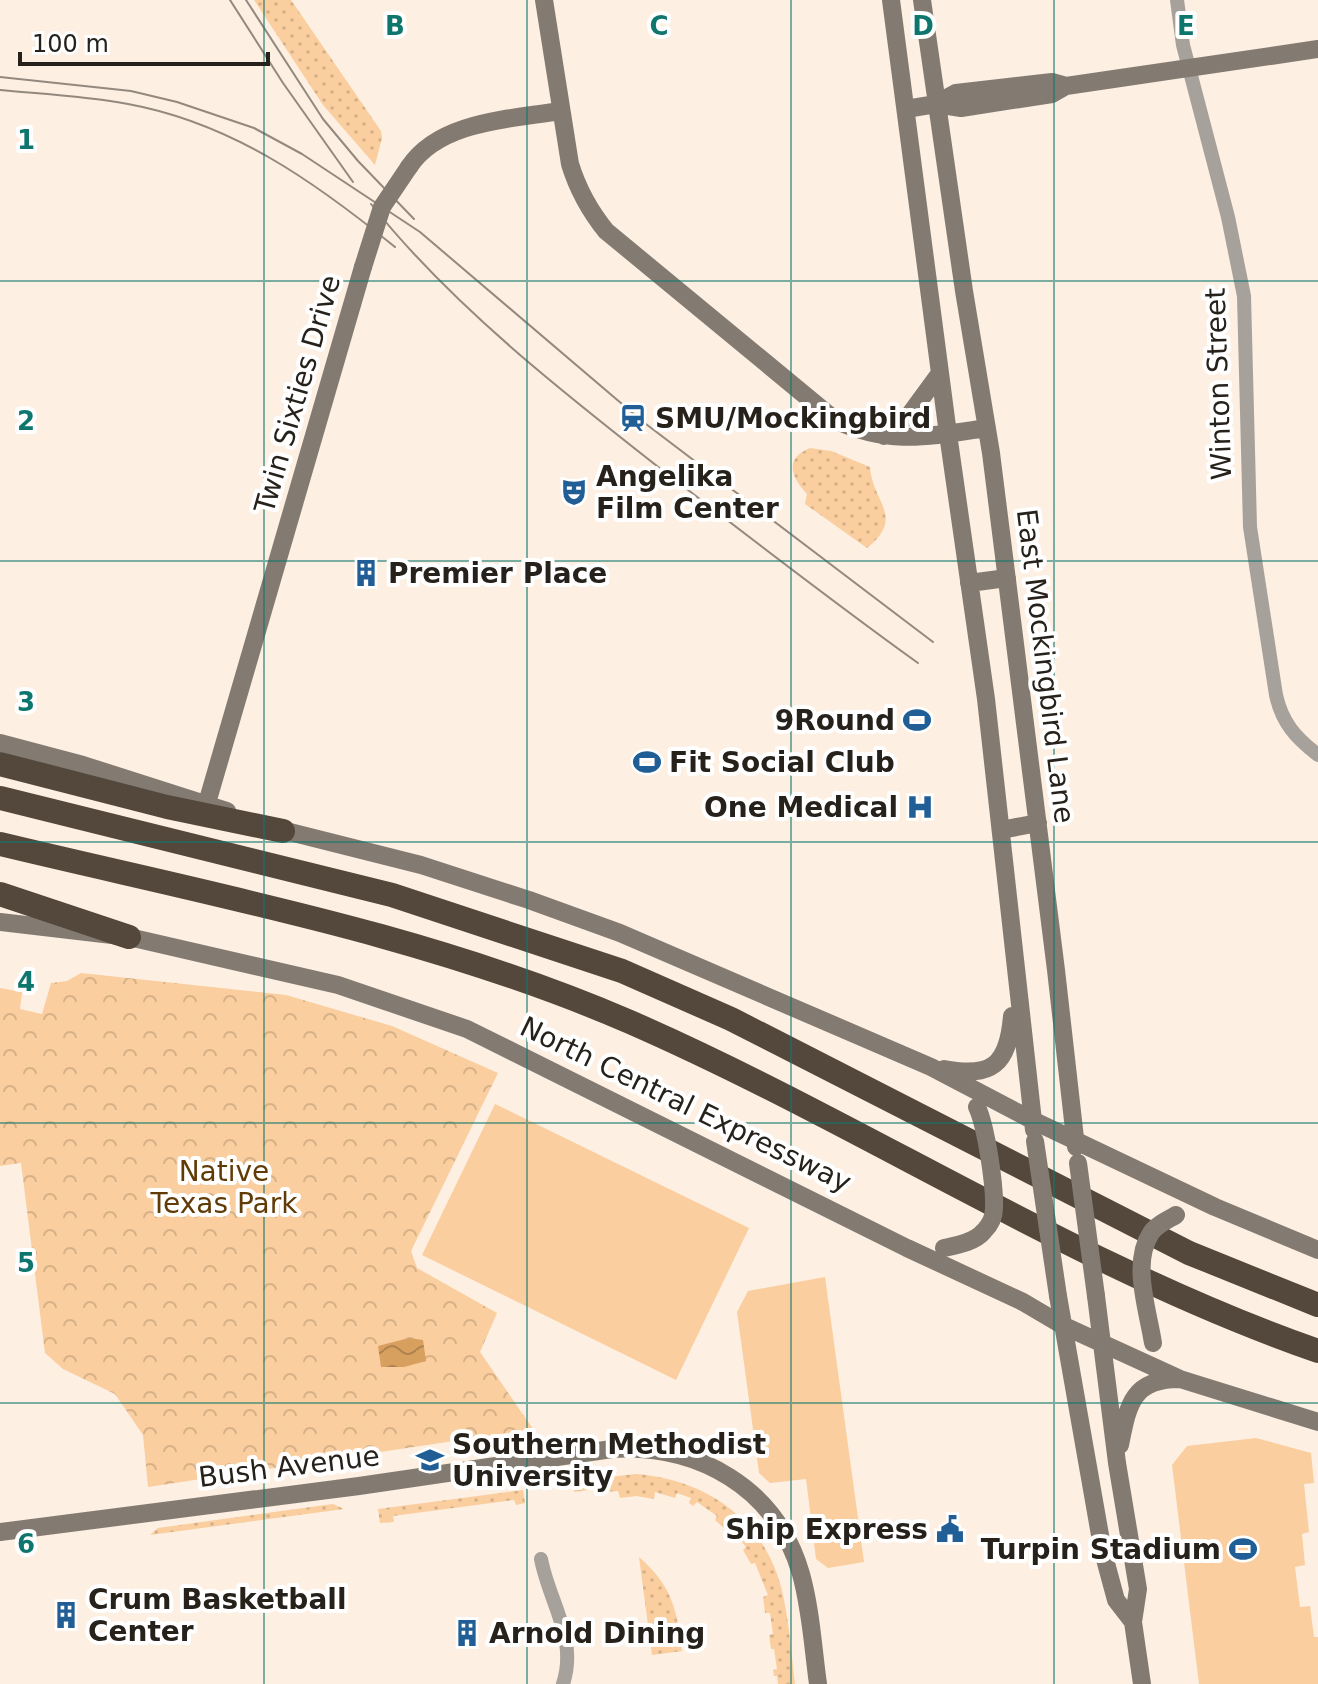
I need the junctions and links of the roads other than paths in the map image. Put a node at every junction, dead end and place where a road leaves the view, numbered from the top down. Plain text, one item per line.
1 (544, 0) edge
2 (891, 0) edge
3 (922, 0) edge
4 (1177, 0) edge
5 (1318, 49) edge
6 (1190, 67) junction
7 (936, 104) junction
8 (906, 109) junction
9 (560, 111) junction
10 (964, 291) junction
11 (930, 295) junction
12 (940, 373) junction
13 (987, 428) junction
14 (948, 434) junction
15 (884, 436) junction
16 (1007, 578) junction
17 (969, 583) junction
18 (0, 743) edge
19 (1318, 755) edge
20 (0, 764) edge
21 (0, 798) edge
22 (207, 803) junction
23 (1038, 823) junction
24 (1001, 830) junction
25 (283, 831) junction
26 (0, 844) edge
27 (0, 894) edge
28 (0, 922) edge
29 (129, 937) junction
30 (1015, 974) junction
31 (931, 1067) junction
32 (969, 1088) junction
33 (1032, 1120) junction
34 (1074, 1139) junction
35 (1215, 1207) junction
36 (907, 1248) junction
37 (1318, 1250) edge
38 (1318, 1305) edge
39 (1062, 1325) junction
40 (1102, 1342) junction
41 (1318, 1351) edge
42 (1180, 1379) junction
43 (1318, 1422) edge
44 (1117, 1463) junction
45 (0, 1532) edge
46 (541, 1559) dead end
47 (1133, 1622) junction
48 (563, 1684) edge
49 (818, 1684) edge
50 (1142, 1684) edge

1 - 9 main road
2 - 8 main road
3 - 7 main road, East Mockingbird Lane
4 - 6 street, Winton Street
5 - 6 main road
6 - 7 main road
6 - 19 street, Winton Street
7 - 8 main road
7 - 10 main road, East Mockingbird Lane
8 - 11 main road
9 - 15 main road
9 - 22 main road, Twin Sixties Drive, bridge
10 - 11 main road
10 - 13 main road, East Mockingbird Lane
11 - 12 main road
12 - 14 main road
12 - 15 main road
13 - 14 main road
13 - 16 main road, East Mockingbird Lane
14 - 15 main road
14 - 17 main road
16 - 17 main road
16 - 23 main road, East Mockingbird Lane
17 - 24 main road
18 - 22 main road
20 - 25 highway
21 - 38 highway
22 - 25 main road
23 - 24 main road
23 - 34 main road, East Mockingbird Lane
24 - 30 main road
25 - 31 main road
26 - 41 highway, North Central Expressway
27 - 29 highway
28 - 29 main road, North Central Expressway
29 - 36 main road, North Central Expressway
30 - 31 main road
30 - 33 main road
31 - 32 main road
32 - 33 main road
32 - 36 main road, bridge
33 - 34 main road
33 - 39 main road, bridge
34 - 35 main road
34 - 40 main road, East Mockingbird Lane, bridge
35 - 37 main road
35 - 42 main road, bridge
36 - 39 main road, North Central Expressway
39 - 40 main road, North Central Expressway
39 - 47 main road
40 - 42 main road, North Central Expressway
40 - 44 main road, East Mockingbird Lane
42 - 43 main road, North Central Expressway
42 - 44 main road
44 - 47 main road, East Mockingbird Lane
45 - 49 main road, Bush Avenue
46 - 48 street
47 - 50 main road

